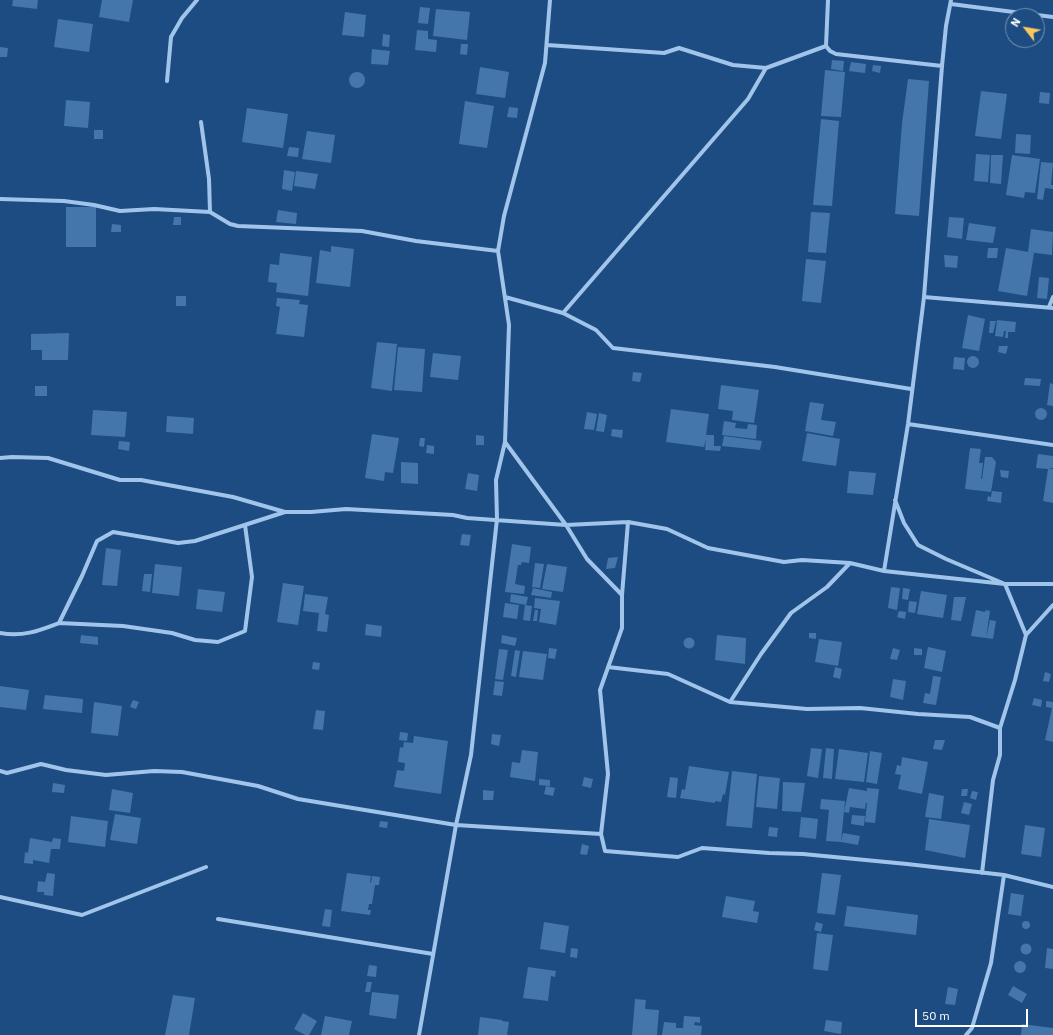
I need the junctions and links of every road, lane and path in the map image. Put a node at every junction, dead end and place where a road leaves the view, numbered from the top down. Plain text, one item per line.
1 (197, 0) edge
2 (550, 0) edge
3 (828, 0) edge
4 (951, 2) edge
5 (1053, 17) edge
6 (547, 45) junction
7 (826, 46) junction
8 (942, 66) junction
9 (766, 68) junction
10 (167, 81) dead end
11 (201, 122) dead end
12 (0, 199) edge
13 (210, 212) junction
14 (498, 252) junction
15 (505, 297) junction
16 (924, 297) junction
17 (1053, 297) edge
18 (1051, 308) edge
19 (562, 313) junction
20 (911, 389) junction
21 (908, 424) junction
22 (505, 442) junction
23 (1053, 445) edge
24 (0, 458) edge
25 (895, 499) junction
26 (285, 512) junction
27 (497, 519) junction
28 (628, 522) junction
29 (566, 524) junction
30 (245, 525) junction
31 (850, 563) junction
32 (884, 571) junction
33 (1005, 584) junction
34 (1053, 584) edge
35 (622, 595) junction
36 (1053, 604) edge
37 (60, 623) junction
38 (0, 633) edge
39 (1026, 635) junction
40 (608, 667) junction
41 (730, 702) junction
42 (1000, 728) junction
43 (0, 771) edge
44 (456, 825) junction
45 (602, 834) junction
46 (206, 868) dead end
47 (982, 873) junction
48 (1004, 875) junction
49 (1053, 887) edge
50 (0, 897) edge
51 (218, 919) dead end
52 (434, 954) junction
53 (419, 1035) edge
54 (966, 1035) edge

1 - 10 street
2 - 6 street
3 - 7 street
4 - 5 street
4 - 8 street
6 - 9 street
6 - 14 street
7 - 8 street
7 - 9 street
8 - 16 street
9 - 19 street
11 - 13 street
12 - 13 street
13 - 14 street
14 - 15 street
15 - 19 street
15 - 22 street
16 - 18 street
16 - 20 street
17 - 18 street
19 - 20 street
20 - 21 street
21 - 23 street
21 - 25 street
22 - 27 street
22 - 29 street
24 - 26 street
25 - 32 street
25 - 33 street
26 - 27 street
26 - 30 street
27 - 29 street
27 - 44 street
28 - 29 street
28 - 31 street
28 - 35 street
29 - 35 street
30 - 37 street
30 - 37 street
31 - 32 street
31 - 41 street
32 - 33 street
33 - 34 street
33 - 39 street
35 - 40 street
36 - 39 street
37 - 38 street
39 - 42 street
40 - 41 street
40 - 45 street
41 - 42 street
42 - 47 street
43 - 44 street
44 - 45 street
44 - 52 street
45 - 47 street
46 - 50 street
47 - 48 street
48 - 49 street
48 - 54 street
51 - 52 street
52 - 53 street

